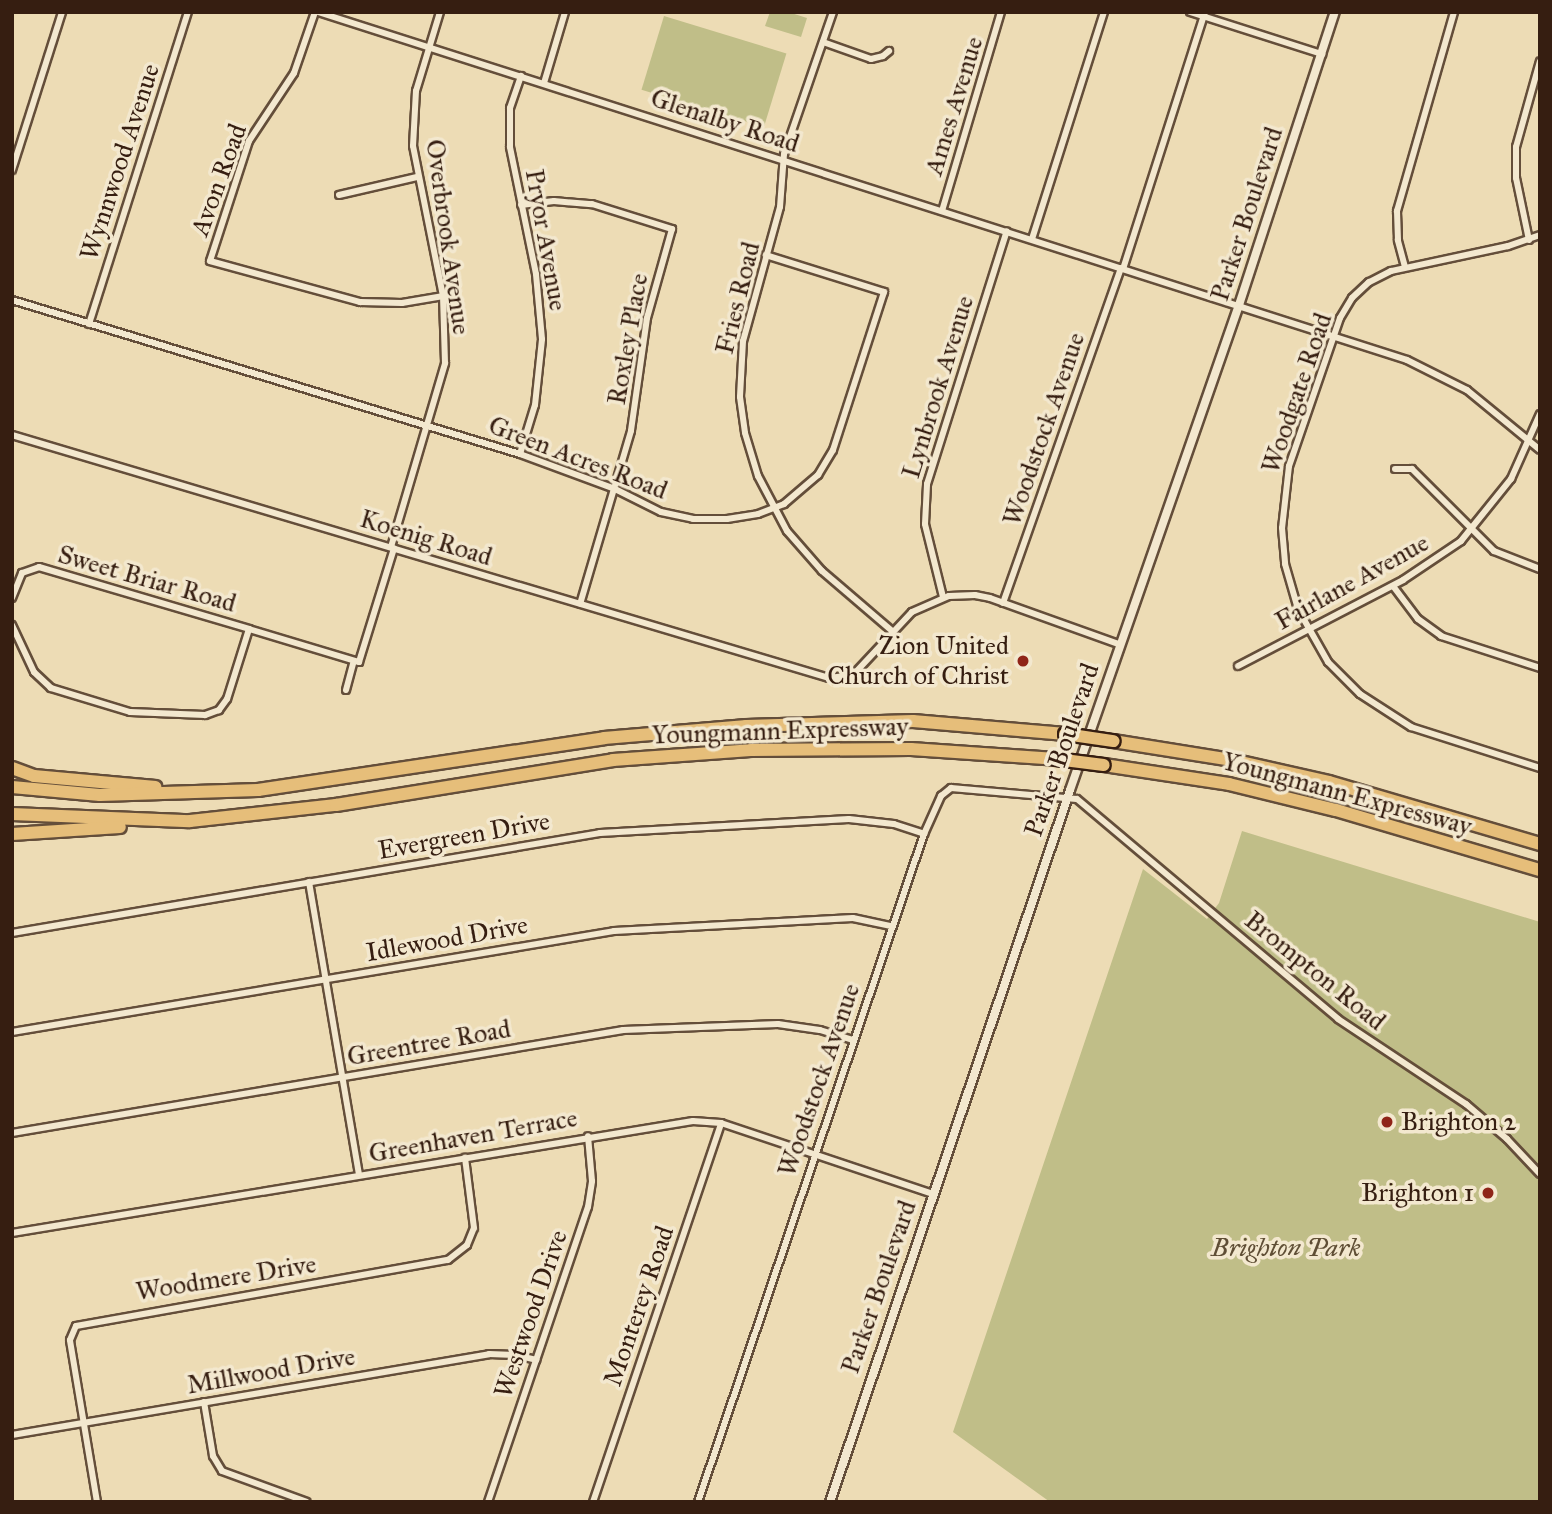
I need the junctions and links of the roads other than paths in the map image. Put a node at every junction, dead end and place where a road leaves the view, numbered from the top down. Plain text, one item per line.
1 (62, 12) edge
2 (188, 12) edge
3 (316, 12) edge
4 (440, 12) edge
5 (565, 12) edge
6 (833, 12) edge
7 (1001, 12) edge
8 (1104, 12) edge
9 (1190, 12) edge
10 (1335, 12) edge
11 (1454, 12) edge
12 (1204, 14) edge
13 (823, 43) junction
14 (428, 47) junction
15 (889, 51) dead end
16 (1322, 54) junction
17 (1540, 61) edge
18 (521, 76) junction
19 (544, 83) junction
20 (783, 160) junction
21 (12, 170) edge
22 (417, 177) junction
23 (339, 195) dead end
24 (521, 205) junction
25 (942, 211) junction
26 (1007, 231) junction
27 (1540, 235) edge
28 (1032, 239) junction
29 (1529, 240) junction
30 (766, 255) junction
31 (1405, 267) junction
32 (1122, 269) junction
33 (443, 296) junction
34 (12, 300) edge
35 (1239, 305) junction
36 (89, 324) junction
37 (1334, 336) junction
38 (1540, 414) edge
39 (429, 425) junction
40 (12, 435) edge
41 (1528, 442) junction
42 (1540, 450) edge
43 (520, 454) junction
44 (1395, 469) dead end
45 (615, 489) junction
46 (774, 509) junction
47 (1471, 532) junction
48 (393, 548) junction
49 (1540, 569) edge
50 (1393, 586) junction
51 (943, 597) junction
52 (12, 598) edge
53 (1003, 603) junction
54 (580, 604) junction
55 (12, 625) edge
56 (249, 629) junction
57 (1308, 630) junction
58 (892, 631) junction
59 (1121, 645) junction
60 (354, 661) junction
61 (1238, 666) dead end
62 (1540, 668) edge
63 (346, 690) dead end
64 (12, 768) edge
65 (1540, 768) edge
66 (12, 787) edge
67 (208, 793) junction
68 (1067, 798) junction
69 (12, 814) edge
70 (190, 821) junction
71 (12, 834) edge
72 (924, 834) junction
73 (1540, 844) edge
74 (1540, 870) edge
75 (309, 882) junction
76 (891, 926) junction
77 (12, 933) edge
78 (326, 979) junction
79 (12, 1032) edge
80 (853, 1040) junction
81 (343, 1077) junction
82 (721, 1123) junction
83 (12, 1133) edge
84 (588, 1136) junction
85 (815, 1155) junction
86 (465, 1157) junction
87 (1540, 1174) edge
88 (359, 1175) junction
89 (933, 1194) junction
90 (12, 1233) edge
91 (536, 1360) junction
92 (204, 1402) junction
93 (84, 1422) junction
94 (12, 1435) edge
95 (97, 1502) edge
96 (307, 1502) edge
97 (488, 1502) edge
98 (593, 1502) edge
99 (698, 1502) edge
100 (830, 1502) edge

1 - 21 street
2 - 36 street, Wynnwood Avenue
3 - 14 street, Glenalby Road
3 - 33 street, Avon Road
4 - 14 street, Overbrook Avenue
5 - 19 street
6 - 13 street, Fries Road
7 - 25 street, Ames Avenue
8 - 28 street
9 - 12 street
10 - 16 street, Parker Boulevard
11 - 31 street
12 - 16 street
12 - 32 street, Woodstock Avenue
13 - 15 street
13 - 20 street, Fries Road
14 - 18 street, Glenalby Road
14 - 22 street, Overbrook Avenue
16 - 35 street, Parker Boulevard
17 - 29 street
18 - 19 street, Glenalby Road
18 - 24 street, Pryor Avenue
19 - 20 street, Glenalby Road
20 - 25 street, Glenalby Road
20 - 30 street, Fries Road
22 - 23 street
22 - 33 street, Overbrook Avenue
24 - 43 street, Pryor Avenue
24 - 45 street, Roxley Place
25 - 26 street, Glenalby Road
26 - 28 street, Glenalby Road
26 - 51 street, Lynbrook Avenue
27 - 29 street, Woodgate Road
28 - 32 street, Glenalby Road
29 - 31 street, Woodgate Road
30 - 46 street, Fries Road
30 - 46 street, Green Acres Road
31 - 37 street, Woodgate Road
32 - 35 street, Glenalby Road
32 - 53 street, Woodstock Avenue
33 - 39 street, Overbrook Avenue
34 - 36 street, Green Acres Road
35 - 37 street, Glenalby Road
35 - 59 street, Parker Boulevard
36 - 39 street, Green Acres Road
37 - 41 street, Glenalby Road
37 - 57 street, Woodgate Road
38 - 41 street, Fairlane Avenue
39 - 43 street, Green Acres Road
39 - 48 street, Overbrook Avenue
40 - 48 street, Koenig Road
41 - 42 street, Glenalby Road
41 - 47 street, Fairlane Avenue
43 - 45 street, Green Acres Road
44 - 47 street
45 - 46 street, Green Acres Road
45 - 54 street, Roxley Place
46 - 58 street, Fries Road
47 - 49 street
47 - 50 street, Fairlane Avenue
48 - 54 street, Koenig Road
48 - 60 street
50 - 57 street, Fairlane Avenue
50 - 62 street
51 - 53 street
51 - 58 street
52 - 56 street, Sweet Briar Road
53 - 59 street
54 - 58 street, Koenig Road
55 - 56 street, Sweet Briar Road
56 - 60 street, Sweet Briar Road
57 - 61 street, Fairlane Avenue
57 - 65 street, Woodgate Road
59 - 68 street, Parker Boulevard
60 - 63 street
64 - 67 highway
66 - 67 highway, Youngmann Expressway
67 - 73 highway, Youngmann Expressway, bridge
68 - 72 street, Woodstock Avenue
68 - 87 street, Brompton Road
68 - 89 street, Parker Boulevard
69 - 70 highway, Youngmann Expressway
70 - 71 highway
70 - 74 highway, Youngmann Expressway, bridge
72 - 75 street, Evergreen Drive
72 - 76 street, Woodstock Avenue
75 - 77 street, Evergreen Drive
75 - 78 street
76 - 78 street, Idlewood Drive
76 - 80 street, Woodstock Avenue
78 - 79 street, Idlewood Drive
78 - 81 street
80 - 81 street, Greentree Road
80 - 85 street, Woodstock Avenue
81 - 83 street, Greentree Road
81 - 88 street
82 - 84 street, Greenhaven Terrace
82 - 85 street, Greenhaven Terrace
82 - 98 street, Monterey Road
84 - 86 street, Greenhaven Terrace
84 - 91 street, Westwood Drive
85 - 89 street, Greenhaven Terrace
85 - 99 street, Woodstock Avenue
86 - 88 street, Greenhaven Terrace
86 - 93 street, Woodmere Drive
88 - 90 street, Greenhaven Terrace
89 - 100 street, Parker Boulevard
91 - 92 street, Millwood Drive
91 - 97 street, Westwood Drive
92 - 93 street, Millwood Drive
92 - 96 street
93 - 94 street, Millwood Drive
93 - 95 street, Woodmere Drive

